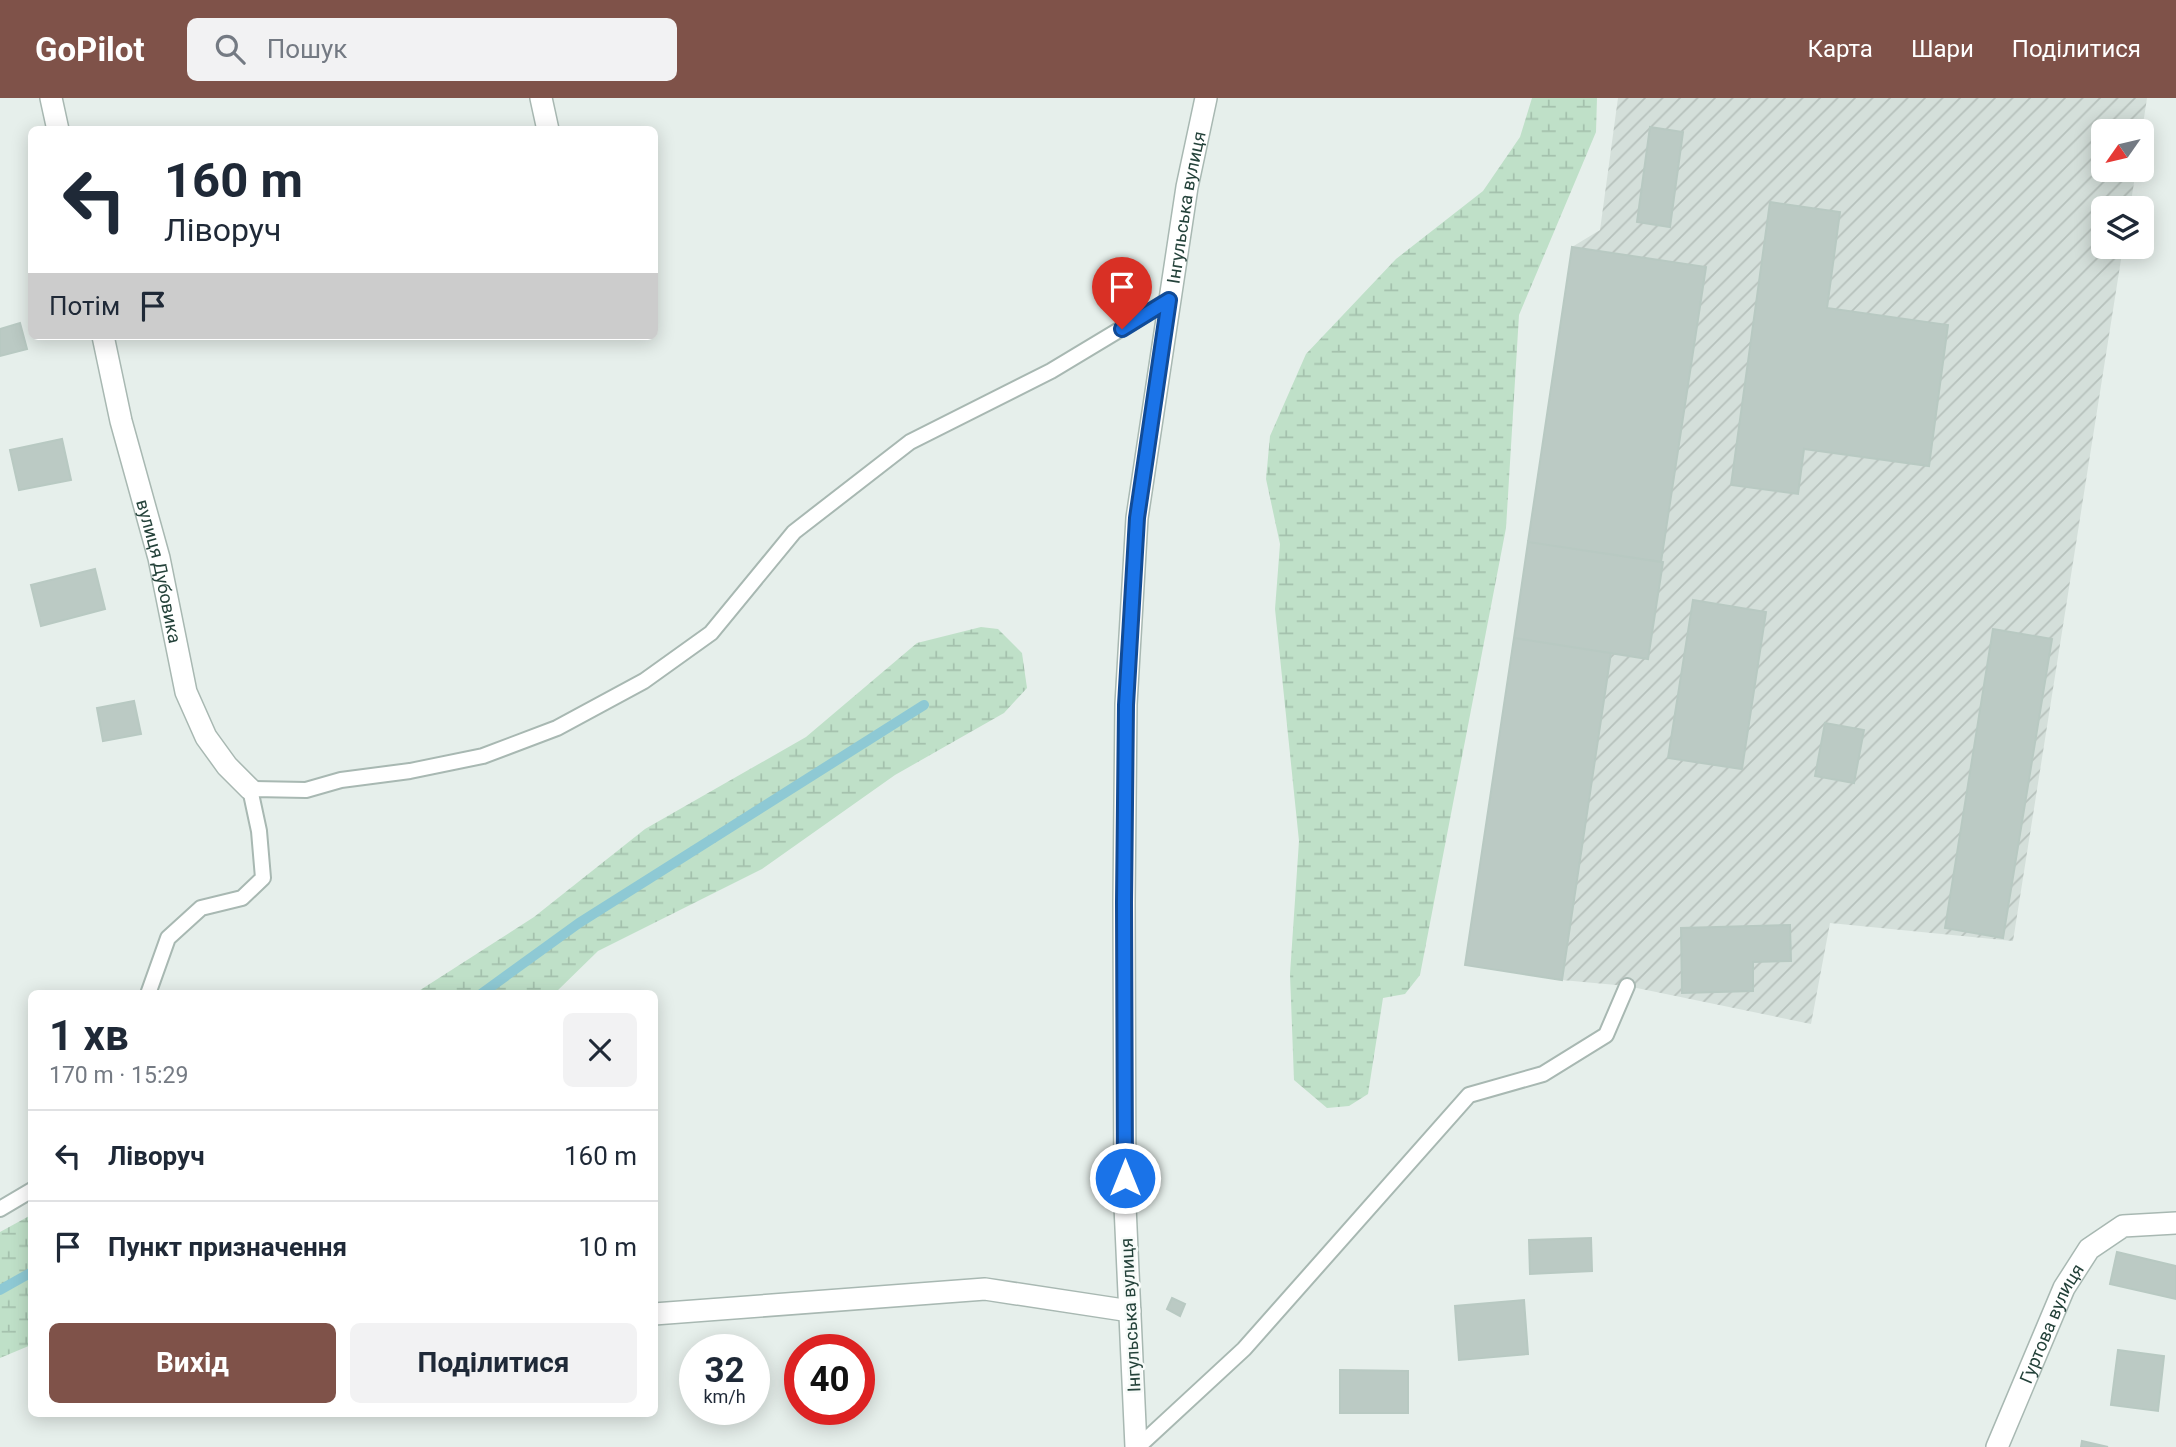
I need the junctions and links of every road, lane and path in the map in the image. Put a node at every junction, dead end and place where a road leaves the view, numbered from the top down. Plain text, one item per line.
1 (51, 98) edge
2 (541, 98) edge
3 (1206, 98) edge
4 (57, 126) edge
5 (547, 126) edge
6 (1169, 300) junction
7 (104, 340) edge
8 (250, 789) junction
9 (1627, 986) dead end
10 (149, 990) edge
11 (28, 1192) edge
12 (0, 1209) edge
13 (2176, 1223) edge
14 (1130, 1311) junction
15 (658, 1314) edge
16 (1137, 1447) edge
17 (1997, 1447) edge

1 - 4 street
2 - 5 street
3 - 6 street, Інгульська вулиця
6 - 8 lane
6 - 14 street, Інгульська вулиця
7 - 8 street, вулиця Дубовика
8 - 10 lane
9 - 16 lane
11 - 12 lane
13 - 17 street, Гуртова вулиця
14 - 15 street
14 - 16 street, Інгульська вулиця

